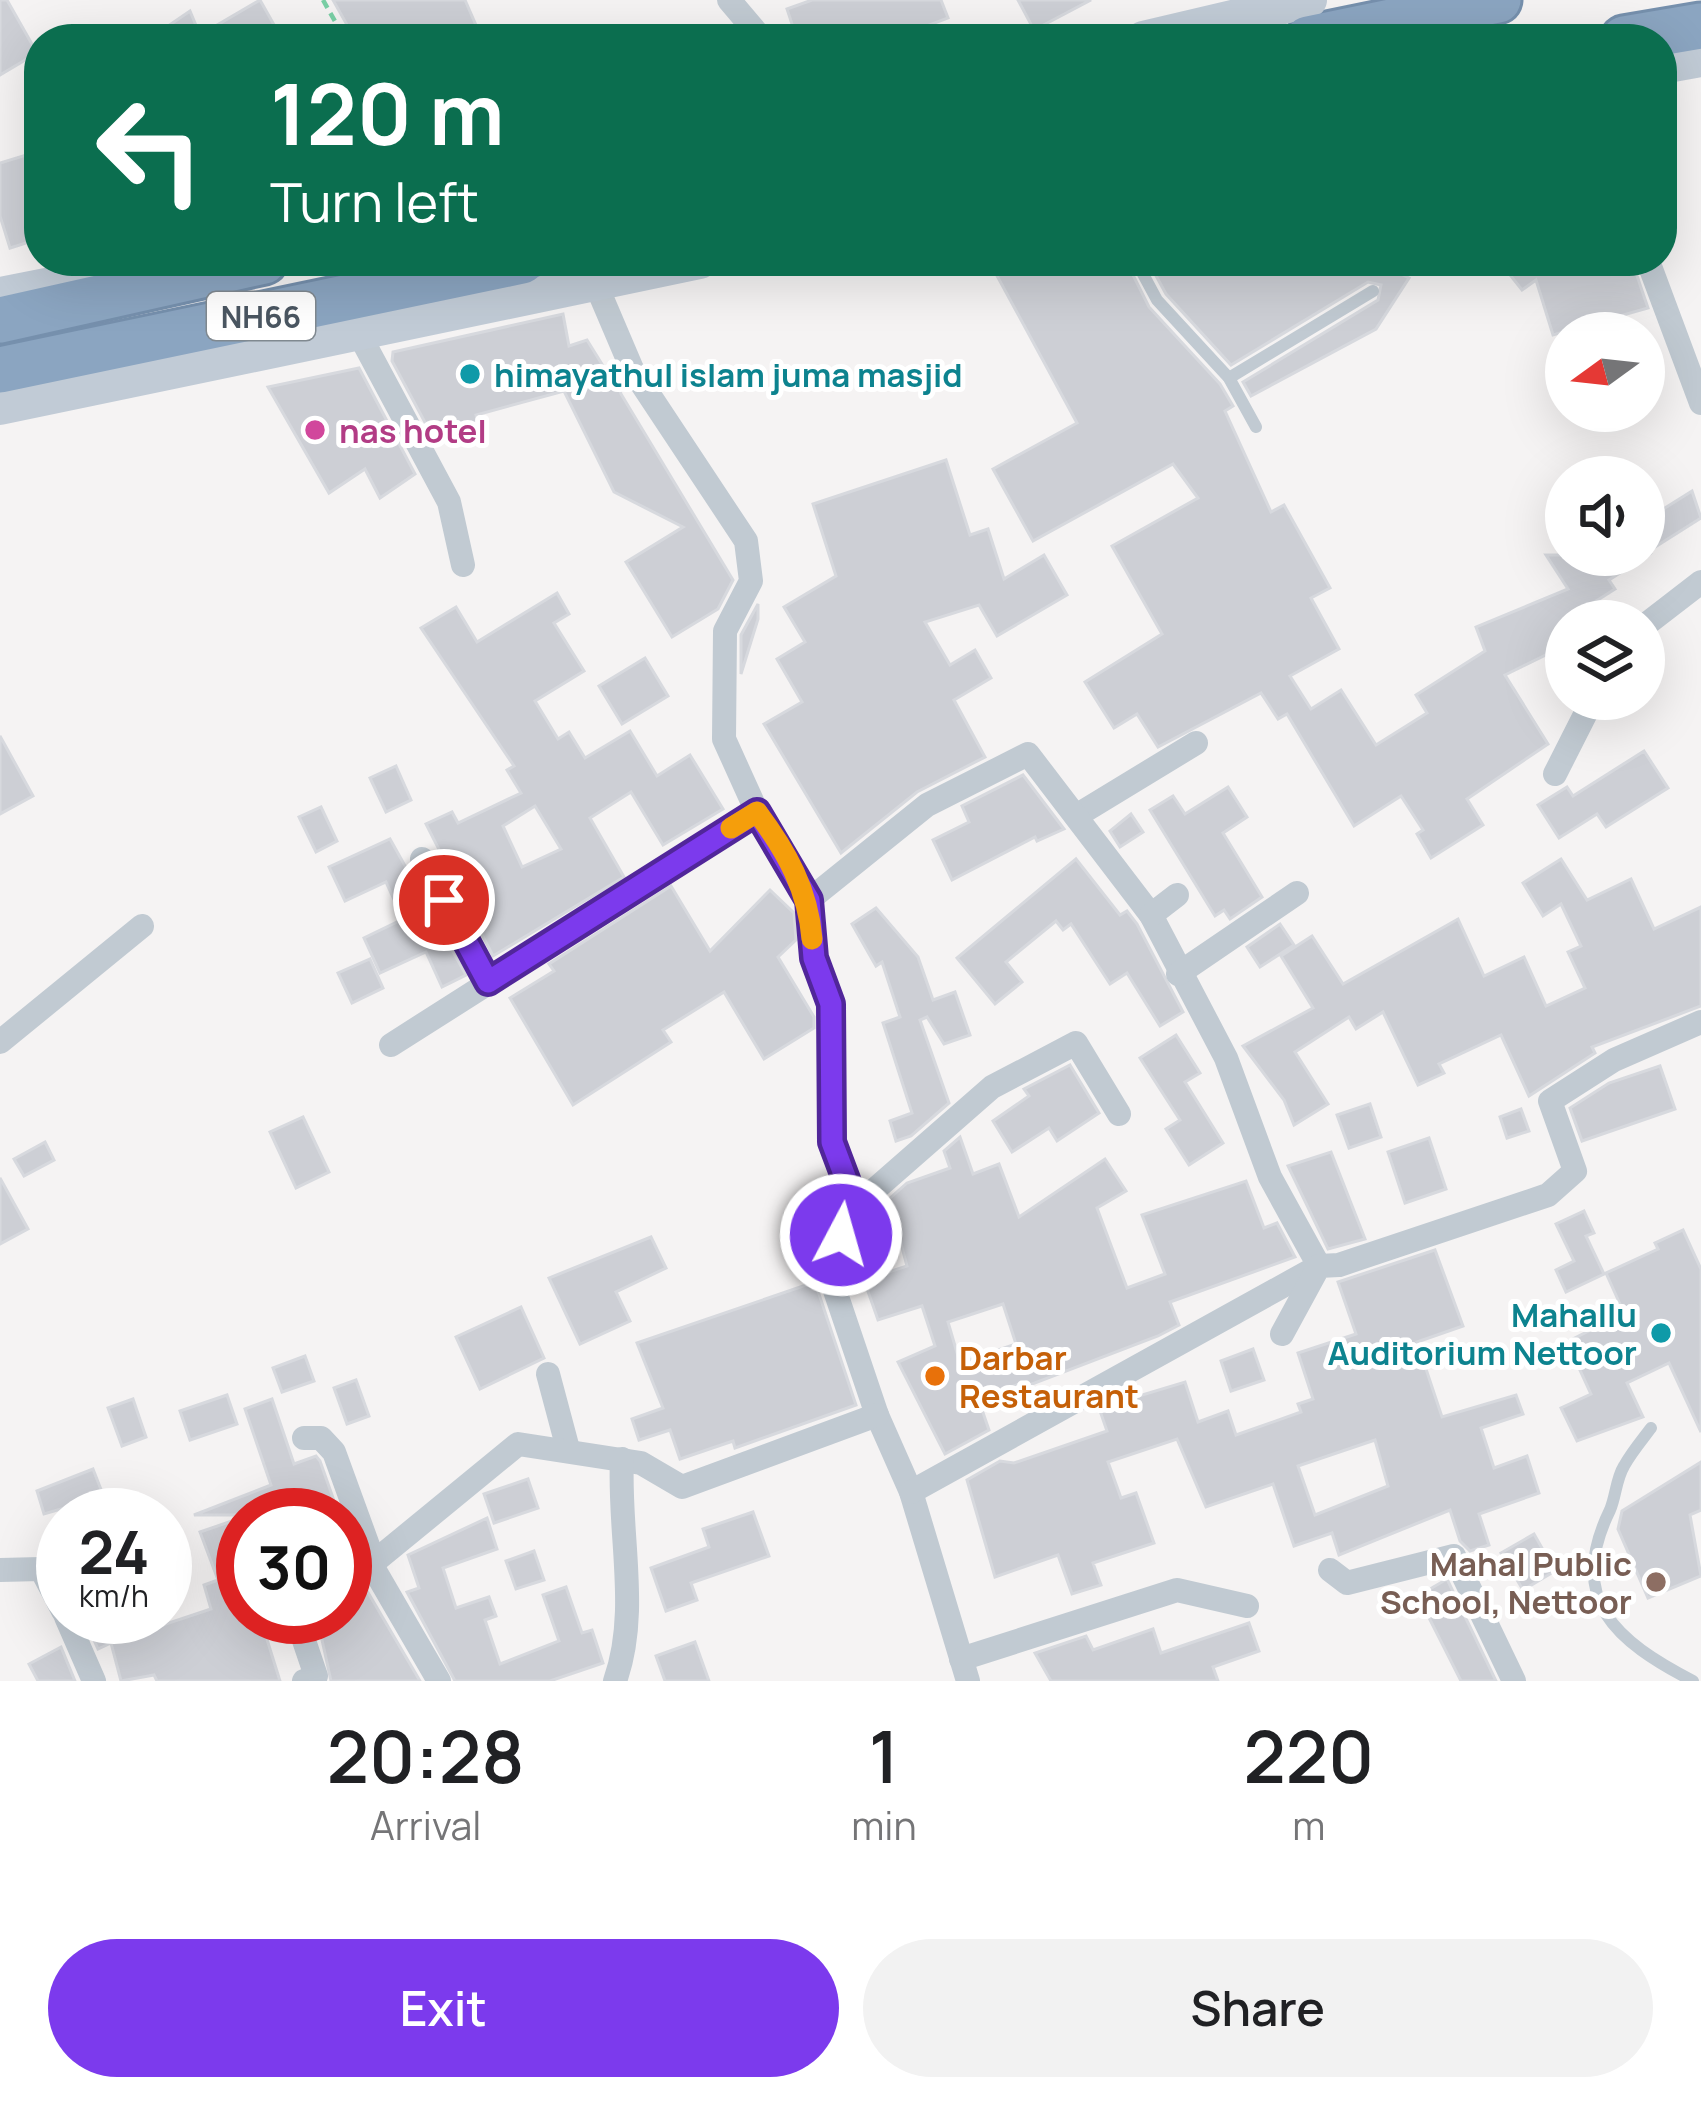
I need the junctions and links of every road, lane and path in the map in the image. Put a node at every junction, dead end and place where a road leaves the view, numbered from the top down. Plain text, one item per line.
1 (728, 0) edge
2 (1309, 0) edge
3 (1498, 0) edge
4 (1226, 9) edge
5 (749, 24) edge
6 (1196, 24) edge
7 (1381, 24) edge
8 (93, 276) edge
9 (197, 276) edge
10 (450, 276) edge
11 (578, 276) edge
12 (591, 276) edge
13 (1144, 276) edge
14 (1654, 276) edge
15 (1373, 291) dead end
16 (0, 295) edge
17 (0, 320) edge
18 (358, 332) junction
19 (0, 370) edge
20 (1229, 378) junction
21 (1701, 403) edge
22 (0, 407) edge
23 (1256, 427) dead end
24 (463, 565) dead end
25 (1701, 582) edge
26 (1665, 610) edge
27 (1582, 720) edge
28 (1196, 743) dead end
29 (1555, 774) dead end
30 (757, 812) junction
31 (1076, 816) junction
32 (422, 860) dead end
33 (1297, 893) dead end
34 (1177, 895) dead end
35 (809, 900) junction
36 (1151, 915) junction
37 (142, 926) dead end
38 (1178, 974) junction
39 (488, 982) junction
40 (1701, 1022) edge
41 (0, 1042) edge
42 (391, 1045) dead end
43 (1119, 1114) dead end
44 (856, 1206) junction
45 (1319, 1266) junction
46 (1282, 1334) dead end
47 (548, 1374) dead end
48 (877, 1415) junction
49 (1651, 1428) dead end
50 (304, 1438) dead end
51 (568, 1449) junction
52 (622, 1459) junction
53 (346, 1488) edge
54 (911, 1492) junction
55 (372, 1563) joint
56 (36, 1569) edge
57 (0, 1570) edge
58 (1330, 1570) dead end
59 (1247, 1606) dead end
60 (77, 1644) edge
61 (304, 1644) edge
62 (965, 1670) edge
63 (314, 1679) edge
64 (94, 1681) edge
65 (439, 1681) edge
66 (615, 1681) edge
67 (1514, 1681) edge
68 (1693, 1681) edge

1 - 5 street
2 - 4 street
3 - 7 highway
4 - 6 street
8 - 16 street
9 - 17 highway, NH66
10 - 19 highway, NH66
11 - 18 street
12 - 30 street
13 - 20 lane
14 - 21 street
15 - 20 lane
18 - 22 street
18 - 24 street
20 - 23 lane
25 - 26 street
27 - 29 street
28 - 31 street
30 - 35 street
30 - 39 street
31 - 35 street
31 - 36 street
32 - 39 street
33 - 38 street
34 - 36 street
35 - 44 street
36 - 38 street
37 - 41 street
38 - 45 street
39 - 42 street
40 - 45 street
43 - 44 street
44 - 48 street
45 - 46 street
45 - 54 street
47 - 51 street
48 - 52 street
48 - 54 street
49 - 68 lane
50 - 53 street
51 - 52 street
51 - 55 street
52 - 66 street
54 - 62 street
55 - 65 street
56 - 57 street
58 - 67 street
59 - 62 street
60 - 64 street
61 - 63 street

